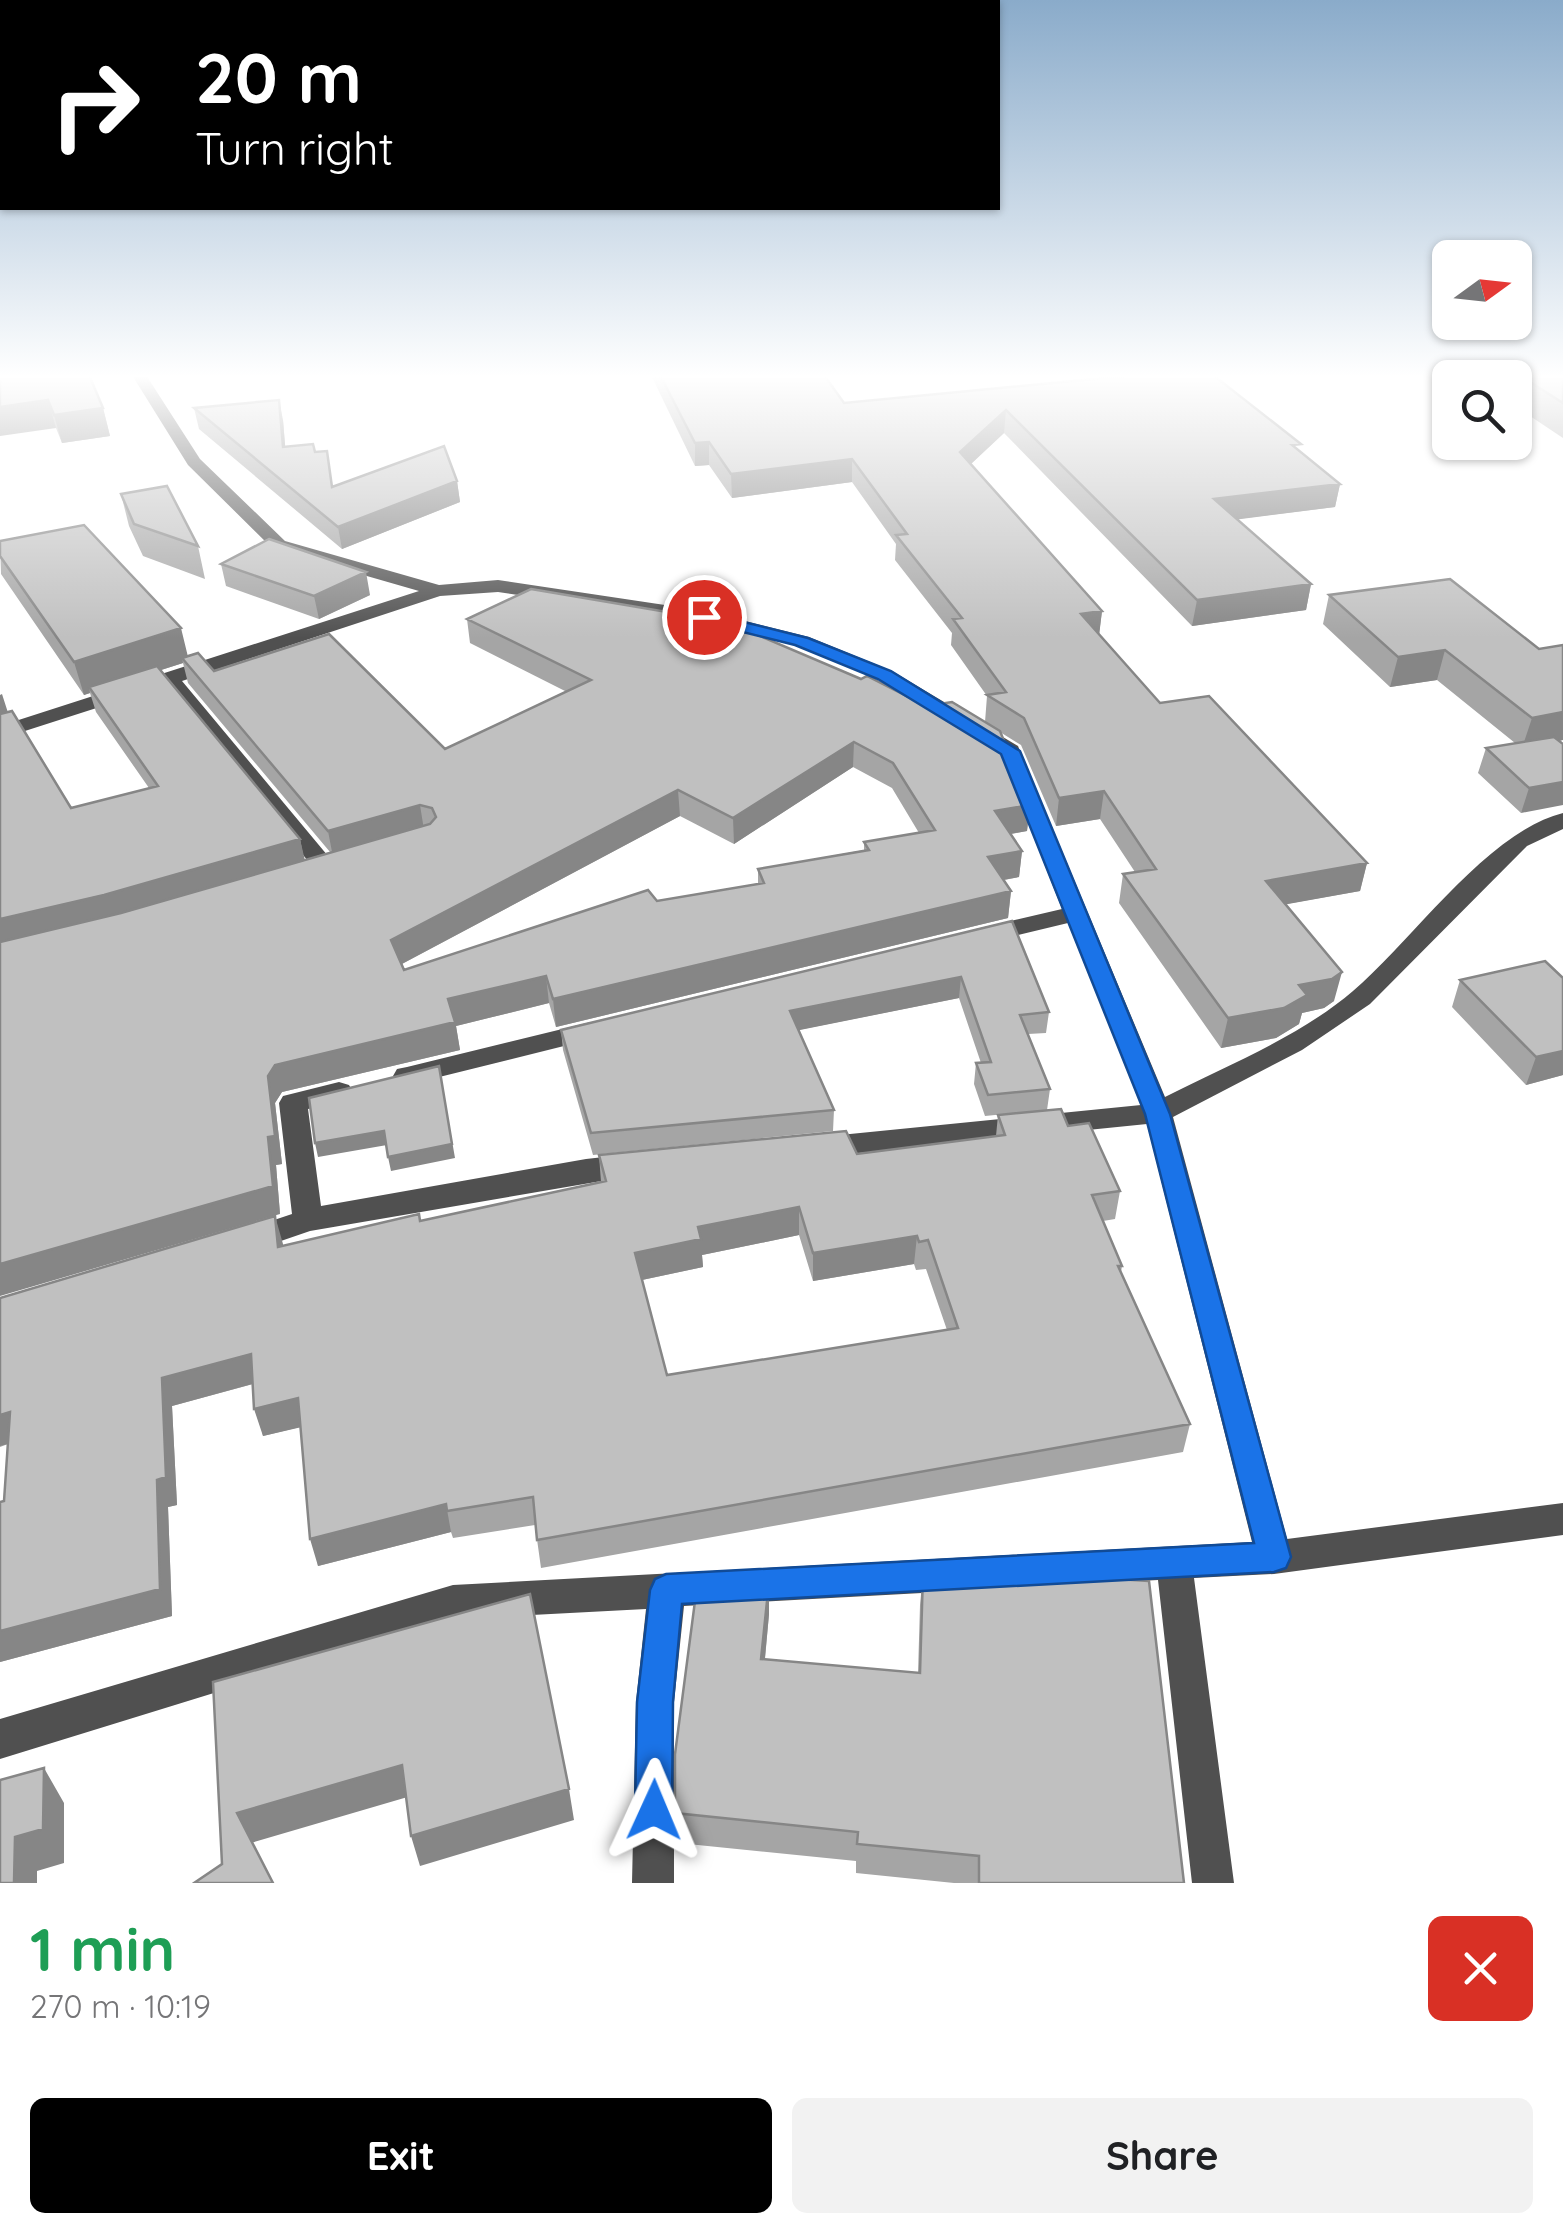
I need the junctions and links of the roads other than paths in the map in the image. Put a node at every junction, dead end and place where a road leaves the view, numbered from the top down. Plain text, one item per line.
1 (195, 463) edge
2 (438, 592) junction
3 (169, 678) junction
4 (0, 733) edge
5 (1563, 820) edge
6 (325, 868) edge
7 (1076, 913) junction
8 (962, 940) edge
9 (618, 1024) edge
10 (1158, 1114) junction
11 (783, 1150) edge
12 (665, 1162) edge
13 (308, 1220) junction
14 (214, 1252) edge
15 (1563, 1519) edge
16 (1274, 1557) junction
17 (1174, 1563) junction
18 (666, 1590) junction
19 (0, 1739) edge
20 (653, 1883) edge
21 (1213, 1883) edge

1 - 2 street
2 - 3 street
2 - 7 street
3 - 4 street
3 - 6 street
5 - 10 street
7 - 8 street
7 - 10 street
9 - 13 street
10 - 11 street
10 - 16 street
12 - 13 street
13 - 14 street
15 - 16 street
16 - 17 street
17 - 18 street
17 - 21 street
18 - 19 street
18 - 20 street

